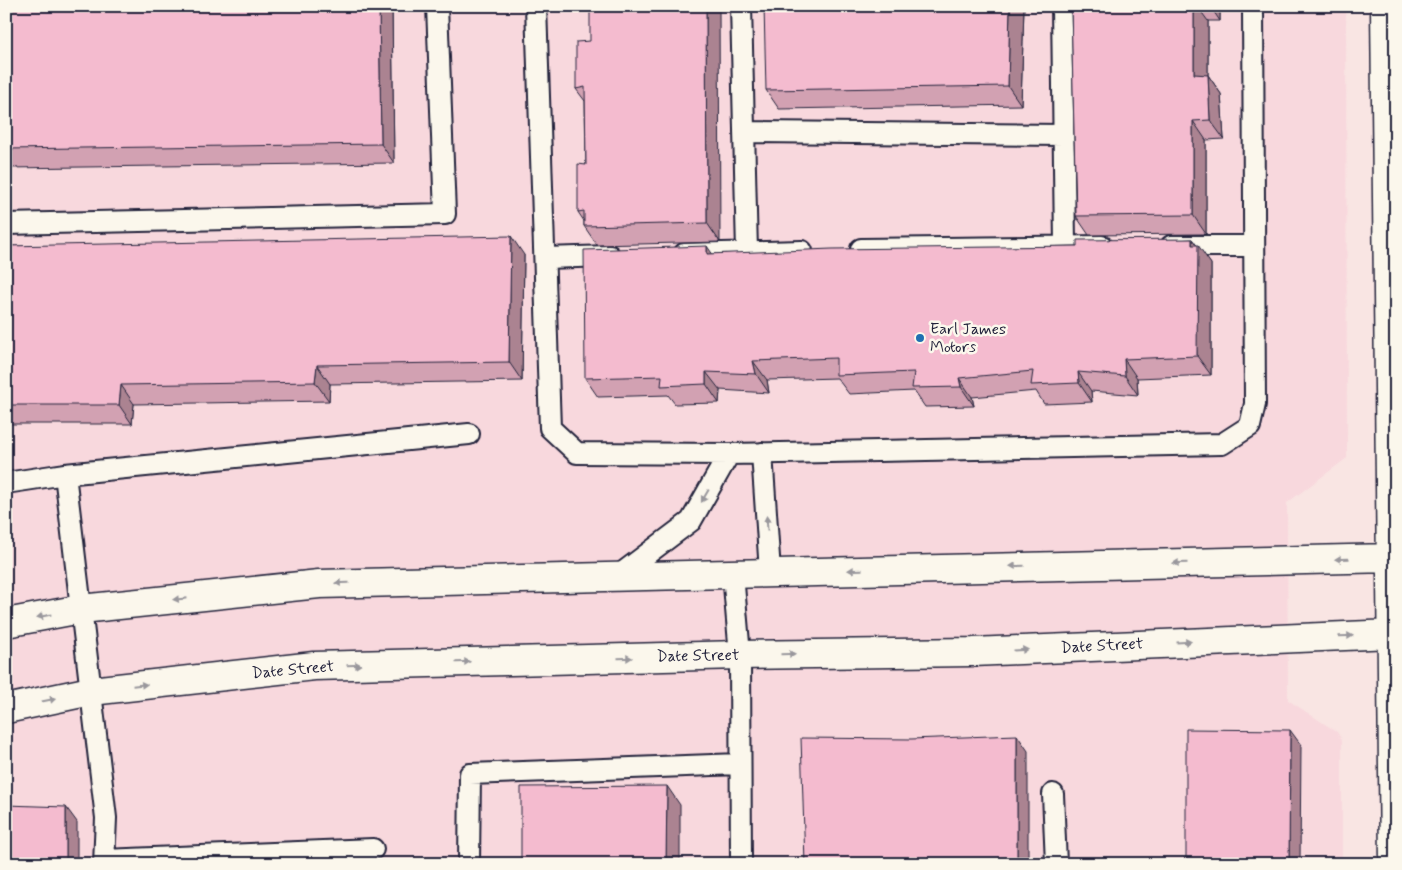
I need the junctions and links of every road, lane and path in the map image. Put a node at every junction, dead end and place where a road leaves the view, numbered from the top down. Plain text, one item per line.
1 (437, 6) edge
2 (536, 6) edge
3 (741, 6) edge
4 (1062, 6) edge
5 (1253, 6) edge
6 (1385, 6) edge
7 (744, 132) junction
8 (1064, 136) junction
9 (6, 224) edge
10 (1066, 246) junction
11 (1125, 246) edge
12 (1155, 246) edge
13 (1254, 246) junction
14 (816, 250) edge
15 (846, 250) edge
16 (747, 252) junction
17 (660, 254) edge
18 (631, 255) edge
19 (545, 258) junction
20 (469, 434) dead end
21 (762, 453) junction
22 (729, 454) junction
23 (65, 474) junction
24 (6, 483) edge
25 (1391, 558) junction
26 (770, 572) junction
27 (733, 574) junction
28 (618, 576) junction
29 (81, 609) junction
30 (6, 623) edge
31 (1392, 634) junction
32 (740, 655) junction
33 (92, 691) junction
34 (6, 709) edge
35 (740, 764) junction
36 (1053, 794) dead end
37 (374, 850) dead end
38 (104, 862) edge
39 (469, 864) edge
40 (741, 864) edge
41 (1056, 864) edge
42 (1394, 864) edge

1 - 9 lane
2 - 19 lane
3 - 7 lane
4 - 8 lane
5 - 13 lane
6 - 25 street
7 - 8 lane
7 - 16 lane
8 - 10 lane
10 - 11 lane
10 - 15 lane
12 - 13 lane
13 - 21 lane
14 - 16 lane
16 - 17 lane
18 - 19 lane
19 - 22 lane
20 - 23 lane
21 - 22 lane
26 -> 21 lane
22 -> 28 lane
23 - 24 lane
23 - 29 lane
25 -> 26 street
25 - 31 street
26 - 27 street
27 - 28 street
27 - 32 lane
28 -> 29 street
29 -> 30 street
29 - 33 lane
32 -> 31 street, Date Street
31 - 42 street
33 -> 32 street, Date Street
32 - 35 lane
34 -> 33 street, Date Street
33 - 38 lane
35 - 39 lane
35 - 40 lane
36 - 41 lane
37 - 38 lane

